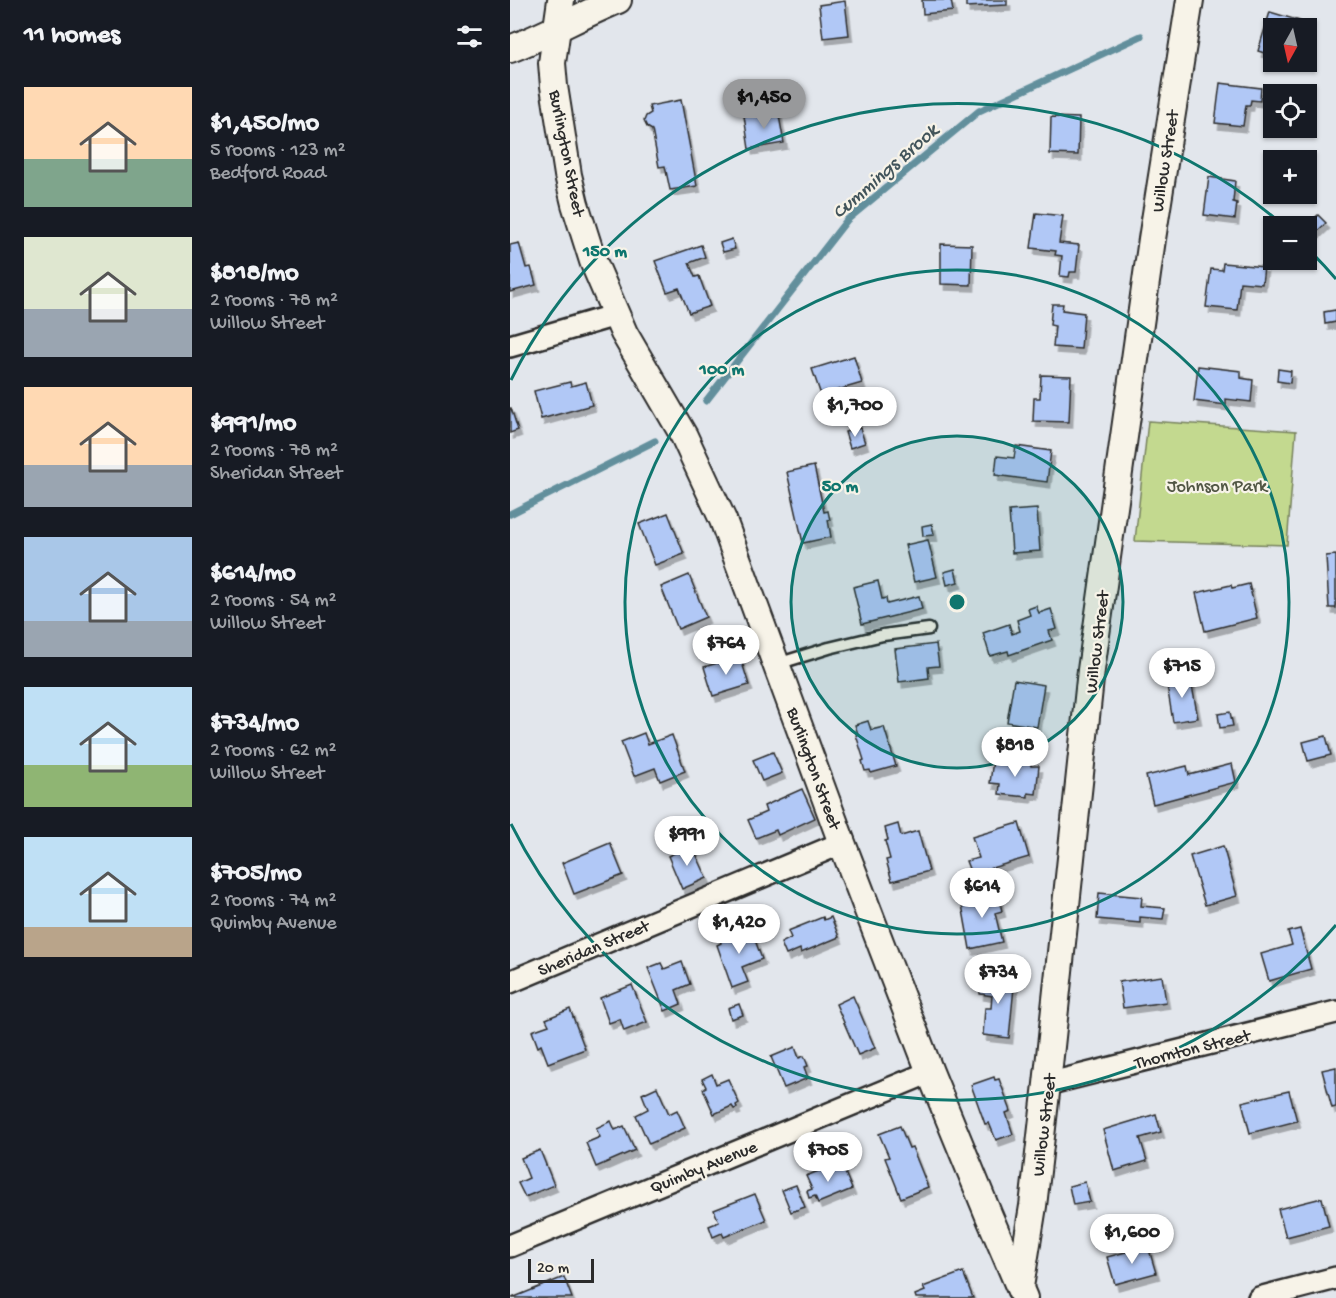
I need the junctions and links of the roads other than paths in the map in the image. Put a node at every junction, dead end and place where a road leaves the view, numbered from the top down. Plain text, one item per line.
1 (561, 0) edge
2 (618, 0) edge
3 (1190, 0) edge
4 (558, 28) junction
5 (510, 49) edge
6 (616, 315) junction
7 (510, 346) edge
8 (929, 629) dead end
9 (777, 664) junction
10 (842, 843) junction
11 (510, 982) edge
12 (1336, 1012) edge
13 (930, 1072) junction
14 (1047, 1084) junction
15 (510, 1246) edge
16 (1336, 1278) edge
17 (1022, 1292) edge
18 (1259, 1298) edge

1 - 4 street, Burlington Street
2 - 4 street
3 - 14 street, Willow Street
4 - 5 street
4 - 6 street, Burlington Street
6 - 7 street
6 - 9 street, Burlington Street
8 - 9 lane
9 - 10 street, Burlington Street
10 - 11 street, Sheridan Street
10 - 13 street, Burlington Street
12 - 14 street, Thornton Street
13 - 15 street, Quimby Avenue
13 - 17 street, Burlington Street
14 - 17 street, Willow Street
16 - 18 street

